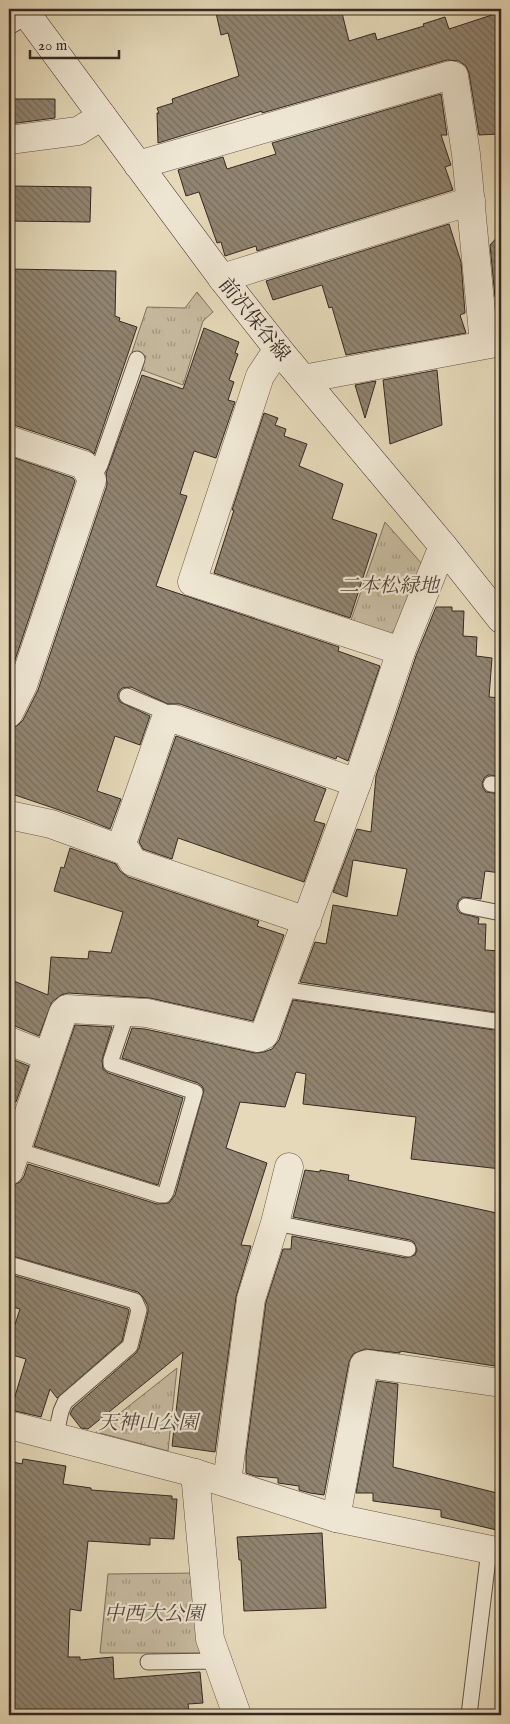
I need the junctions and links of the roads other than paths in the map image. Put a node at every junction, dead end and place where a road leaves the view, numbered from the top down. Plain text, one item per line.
1 (20, 17) edge
2 (102, 116) junction
3 (9, 140) edge
4 (138, 165) junction
5 (471, 201) junction
6 (222, 278) junction
7 (493, 343) edge
8 (278, 349) junction
9 (137, 360) dead end
10 (303, 379) junction
11 (9, 440) edge
12 (92, 480) junction
13 (443, 546) junction
14 (501, 619) edge
15 (401, 651) junction
16 (127, 696) dead end
17 (9, 713) edge
18 (169, 719) junction
19 (357, 783) junction
20 (9, 815) edge
21 (120, 849) junction
22 (466, 906) dead end
23 (501, 913) edge
24 (307, 921) junction
25 (281, 989) junction
26 (127, 1012) junction
27 (501, 1022) edge
28 (9, 1041) edge
29 (47, 1056) junction
30 (12, 1161) edge
31 (289, 1167) dead end
32 (275, 1223) junction
33 (408, 1248) dead end
34 (9, 1264) edge
35 (501, 1383) edge
36 (9, 1425) edge
37 (55, 1438) junction
38 (195, 1473) junction
39 (227, 1482) junction
40 (336, 1518) junction
41 (495, 1551) edge
42 (218, 1661) junction
43 (148, 1662) dead end
44 (237, 1715) edge
45 (469, 1715) edge

1 - 2 street, 前沢保谷線
2 - 3 street
2 - 4 street, 前沢保谷線
4 - 5 street
4 - 6 street, 前沢保谷線
5 - 6 street
5 - 7 street
6 - 8 street, 前沢保谷線
7 - 10 street
8 - 10 street, 前沢保谷線
8 - 15 street
9 - 12 lane
10 - 13 street, 前沢保谷線
11 - 12 street
12 - 17 street
13 - 14 street, 前沢保谷線
13 - 15 street
15 - 19 street
16 - 18 lane
18 - 19 street
18 - 21 street
19 - 24 street
20 - 21 street
21 - 24 street
22 - 23 lane
24 - 25 street
25 - 26 street
25 - 27 lane
26 - 29 street
26 - 30 lane
28 - 29 street
29 - 30 street
31 - 32 street
32 - 33 lane
32 - 39 street
34 - 37 lane
35 - 40 street
36 - 37 street
37 - 38 street
38 - 39 street
38 - 42 street
39 - 40 street
40 - 41 street
41 - 45 lane
42 - 43 lane
42 - 44 street

